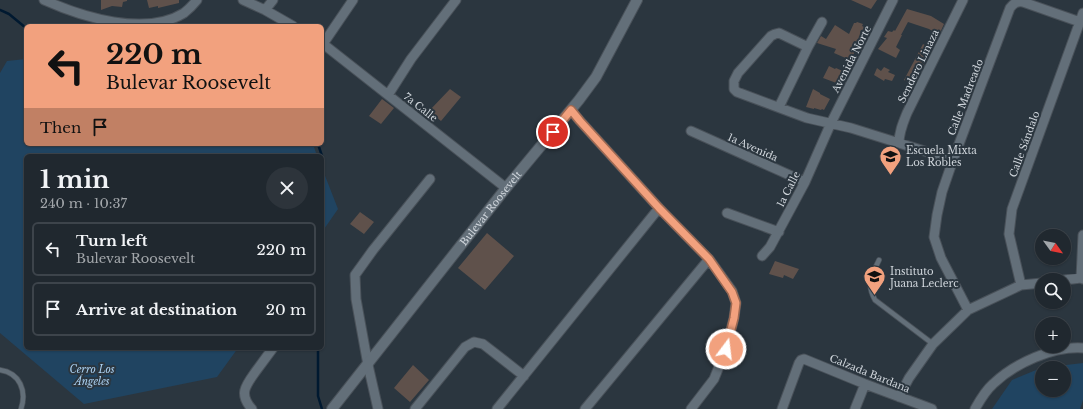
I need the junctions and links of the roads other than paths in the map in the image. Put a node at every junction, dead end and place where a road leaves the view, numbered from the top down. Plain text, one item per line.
1 (44, 0) edge
2 (197, 0) edge
3 (243, 0) edge
4 (273, 0) edge
5 (353, 0) edge
6 (456, 0) edge
7 (637, 0) edge
8 (893, 0) edge
9 (963, 0) edge
10 (59, 3) edge
11 (265, 10) junction
12 (1081, 18) edge
13 (822, 22) dead end
14 (290, 24) edge
15 (324, 42) edge
16 (324, 44) edge
17 (808, 47) junction
18 (388, 94) junction
19 (779, 107) junction
20 (571, 110) junction
21 (829, 126) junction
22 (691, 132) dead end
23 (899, 143) junction
24 (953, 160) junction
25 (430, 179) dead end
26 (805, 182) junction
27 (506, 188) junction
28 (659, 208) junction
29 (727, 213) dead end
30 (778, 232) junction
31 (1083, 235) edge
32 (762, 256) dead end
33 (709, 259) junction
34 (879, 260) dead end
35 (1082, 278) edge
36 (1071, 279) edge
37 (1035, 284) edge
38 (1021, 285) junction
39 (968, 310) junction
40 (933, 344) junction
41 (1083, 348) edge
42 (272, 350) edge
43 (368, 365) junction
44 (0, 370) edge
45 (524, 376) junction
46 (865, 384) junction
47 (899, 397) junction
48 (21, 409) edge
49 (252, 409) edge
50 (332, 409) edge
51 (378, 409) edge
52 (416, 409) edge
53 (497, 409) edge
54 (585, 409) edge
55 (691, 409) edge
56 (782, 409) edge
57 (855, 409) edge
58 (932, 409) edge
59 (975, 409) edge

1 - 10 street
2 - 10 street
3 - 11 street
4 - 11 street
5 - 15 street
6 - 18 street
7 - 20 main road, Bulevar Roosevelt
8 - 21 street, Avenida Norte
9 - 23 street, Sendero Linaza
11 - 14 street
12 - 24 street, Calle Madreado
12 - 38 street, Calle Sándalo
13 - 17 street
16 - 18 street, 7a Calle
17 - 19 street
17 - 19 street
18 - 27 street, 7a Calle
19 - 21 street
20 - 27 main road, Bulevar Roosevelt
20 - 28 street
21 - 23 street
21 - 26 street, 1a Calle
22 - 26 street, 1a Avenida
23 - 24 street
24 - 39 street, Calle Madreado
25 - 43 street
26 - 30 street, 1a Calle
27 - 43 main road, Bulevar Roosevelt
28 - 33 street
28 - 45 street
29 - 30 street
30 - 32 street, 1a Calle
31 - 35 street
33 - 54 street
33 - 55 street
34 - 40 lane
35 - 36 street
37 - 38 street
38 - 39 street
39 - 40 street
40 - 47 street
41 - 59 street
42 - 49 street
43 - 50 main road, Bulevar Roosevelt
43 - 51 street
44 - 48 lane
45 - 52 street
45 - 53 street
46 - 47 street, Calzada Bardana
46 - 56 street, Calzada Bardana
46 - 57 street
47 - 58 street, Calzada Bardana

